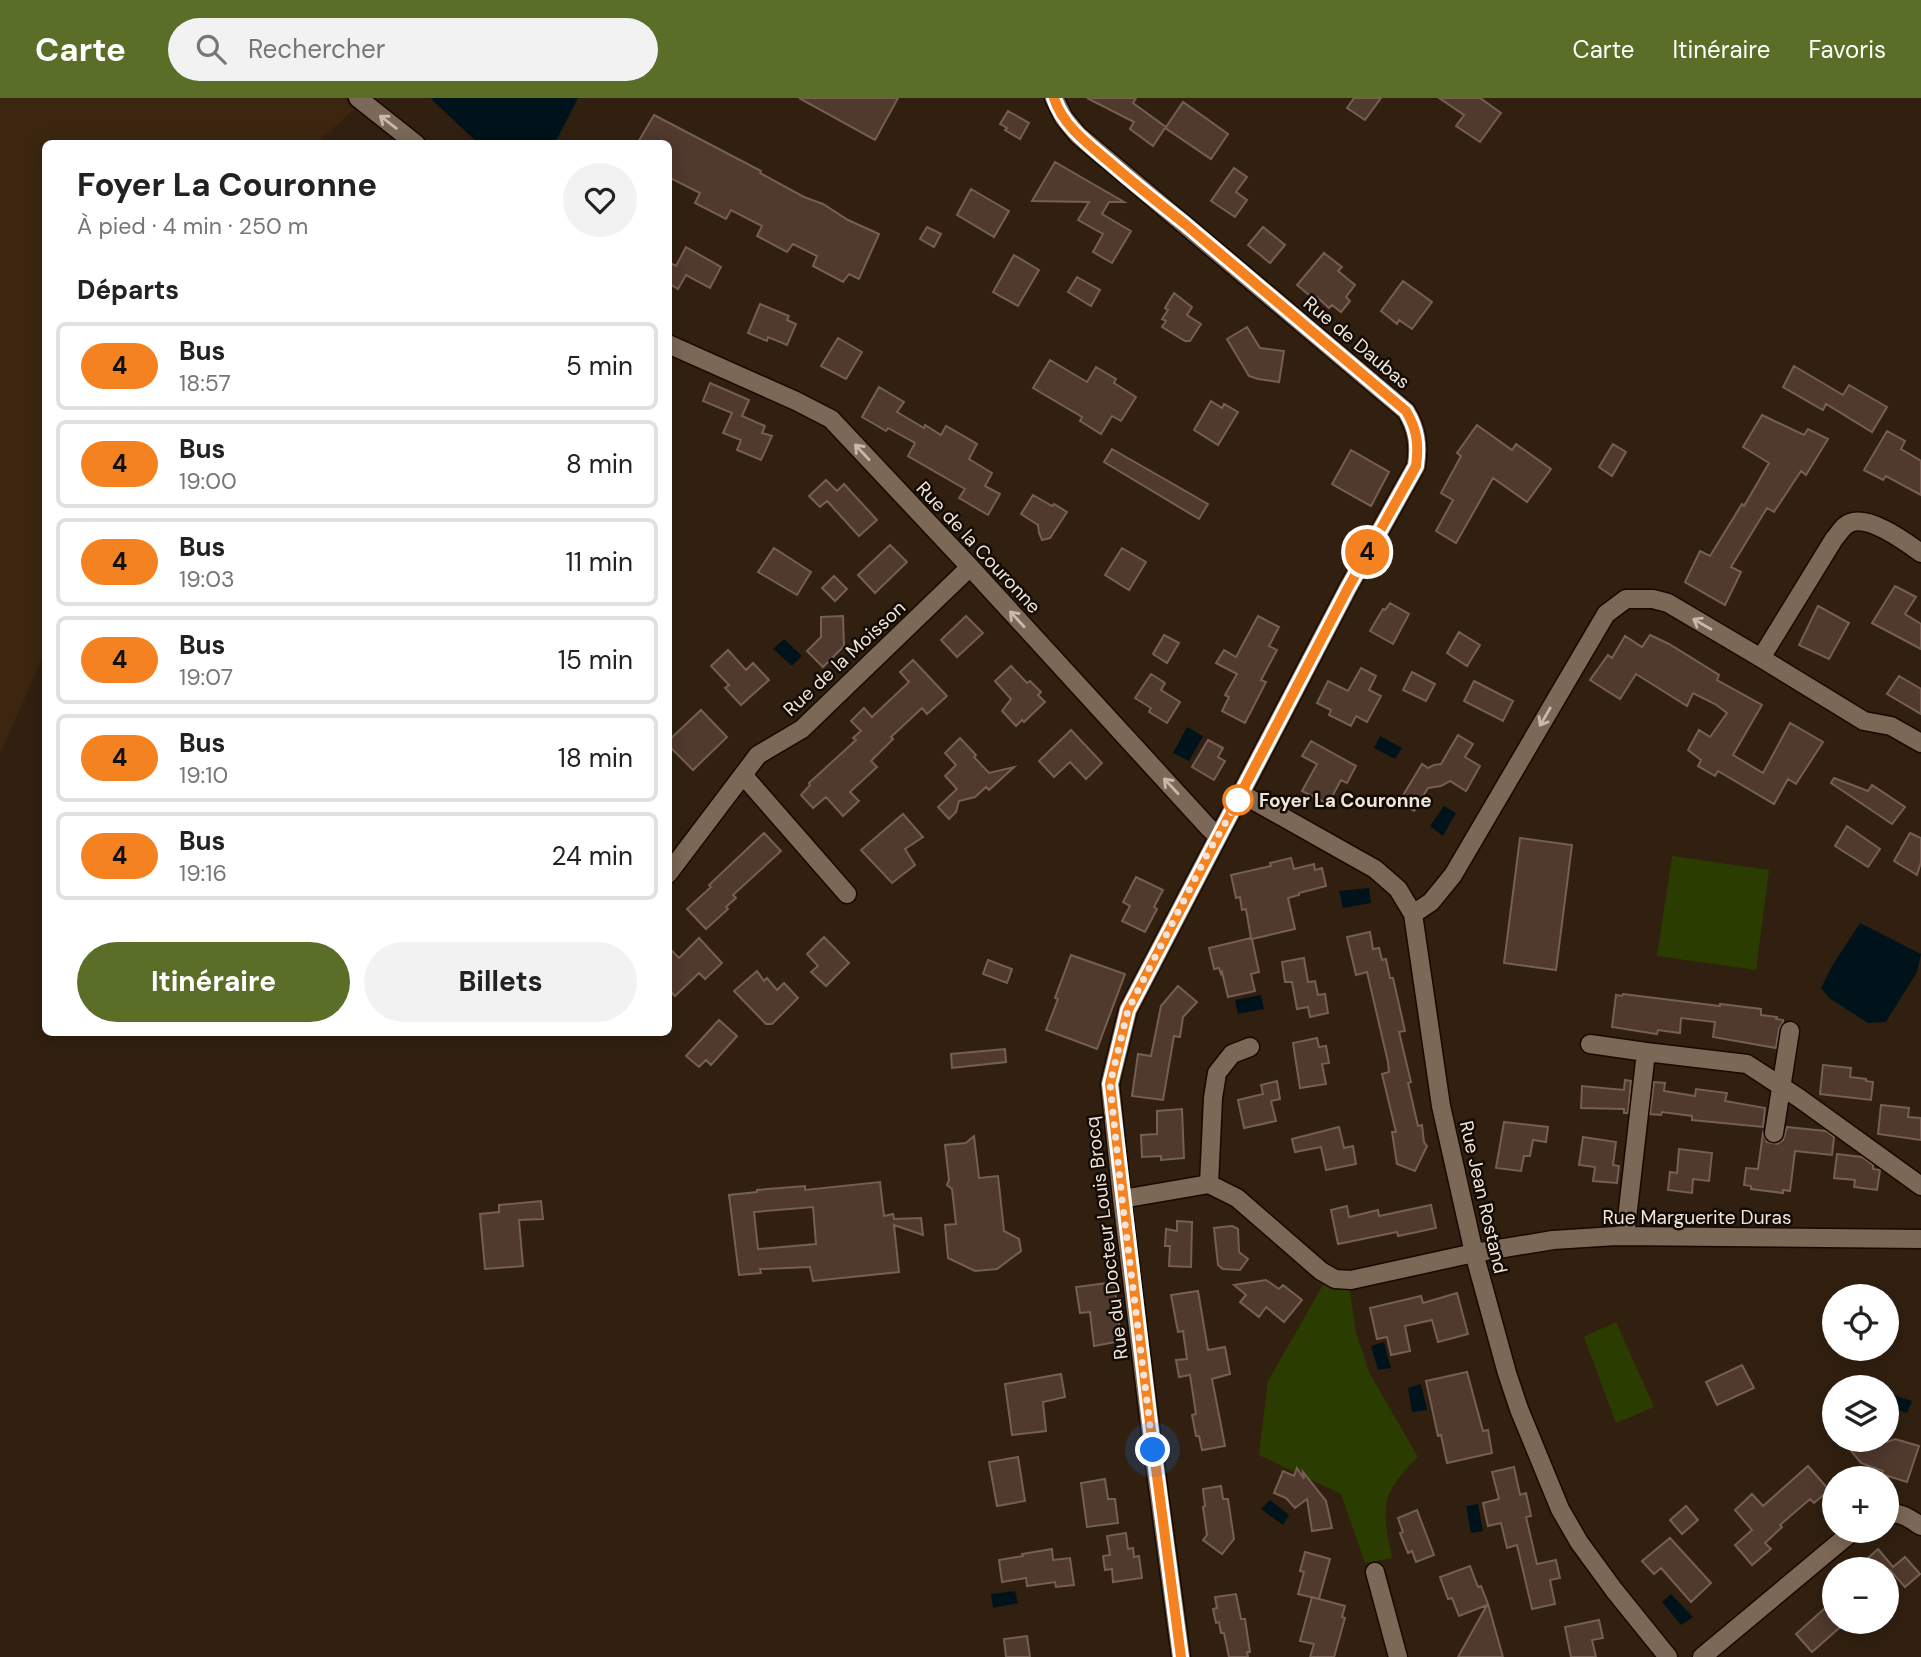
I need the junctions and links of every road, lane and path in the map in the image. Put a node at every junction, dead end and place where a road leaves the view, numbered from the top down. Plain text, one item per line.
1 (358, 98) edge
2 (1054, 98) edge
3 (411, 140) edge
4 (672, 346) edge
5 (1921, 553) edge
6 (970, 567) junction
7 (1761, 658) junction
8 (1921, 743) edge
9 (743, 775) junction
10 (1242, 794) junction
11 (1218, 836) junction
12 (672, 869) edge
13 (847, 894) dead end
14 (1413, 914) junction
15 (1790, 1031) dead end
16 (1590, 1044) dead end
17 (1250, 1047) dead end
18 (1646, 1052) junction
19 (1782, 1086) junction
20 (1774, 1133) dead end
21 (1209, 1184) junction
22 (1921, 1186) edge
23 (1122, 1199) junction
24 (1625, 1236) junction
25 (1921, 1240) edge
26 (1474, 1253) junction
27 (1899, 1514) edge
28 (1921, 1526) edge
29 (1839, 1543) edge
30 (1375, 1572) dead end
31 (1181, 1657) edge
32 (1398, 1657) edge
33 (1668, 1657) edge
34 (1702, 1657) edge

3 -> 1 street
2 - 10 street, Rue de Daubas
6 -> 4 street, Rue de la Couronne
5 - 7 street
6 - 9 street, Rue de la Moisson
11 -> 6 street, Rue de la Couronne
7 - 8 street
7 -> 14 street
9 - 12 street, Rue de la Moisson
9 - 13 street
10 - 11 street, Rue de Daubas
10 - 14 street, Rue Jean Rostand
11 - 23 street, Rue du Docteur Louis Brocq
14 - 26 street, Rue Jean Rostand
15 - 19 street
16 - 18 street
17 - 21 street
18 - 19 street
18 - 24 street
19 - 20 street
19 - 22 street
21 - 23 street
21 - 26 street, Rue Marguerite Duras
23 - 31 street, Rue du Docteur Louis Brocq
24 - 25 street, Rue Marguerite Duras
24 - 26 street, Rue Marguerite Duras
26 - 33 street, Rue Jean Rostand
27 - 28 street
29 - 34 street
30 - 32 street

